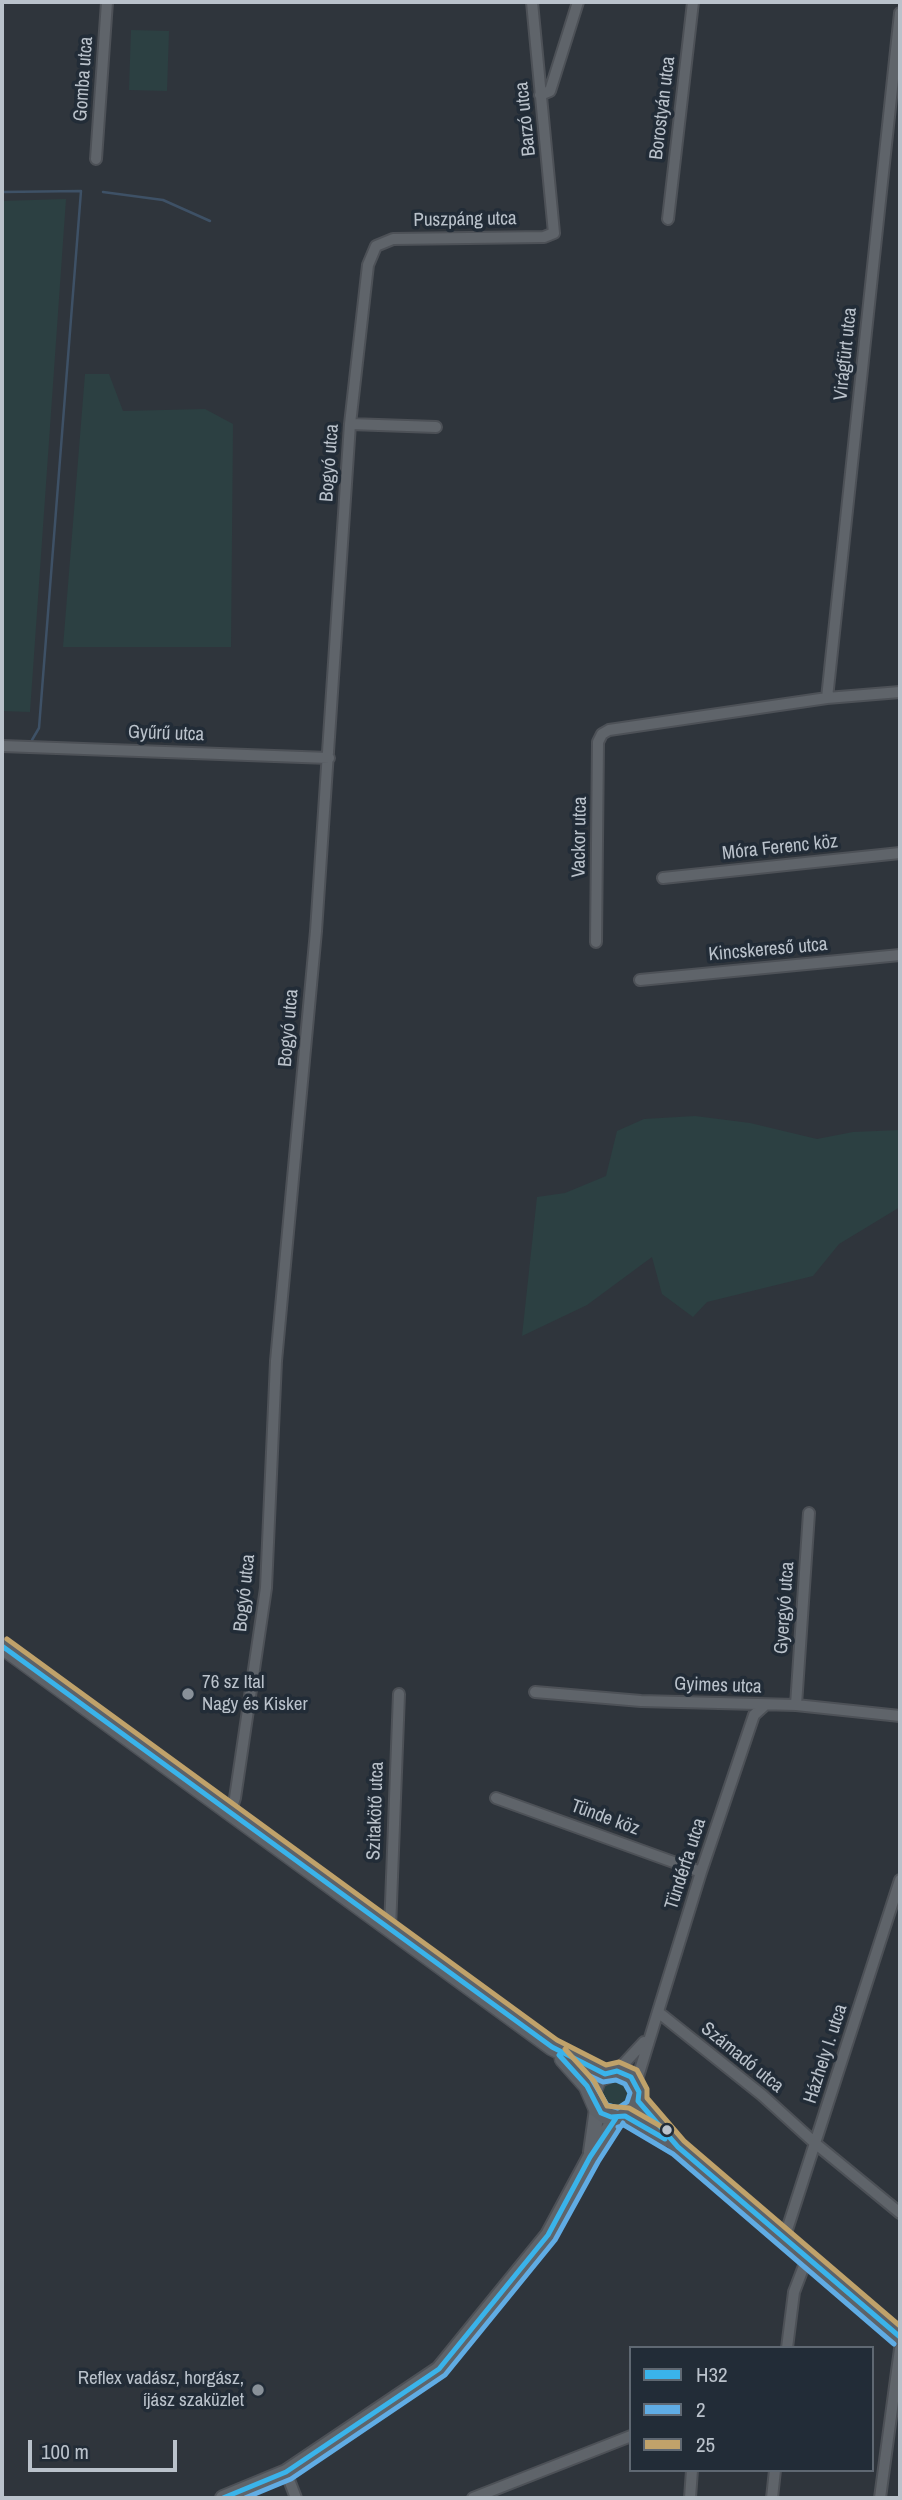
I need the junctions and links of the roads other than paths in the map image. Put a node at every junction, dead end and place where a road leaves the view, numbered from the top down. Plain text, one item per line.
1 (107, 2) edge
2 (533, 2) edge
3 (578, 2) edge
4 (693, 2) edge
5 (900, 13) edge
6 (540, 95) junction
7 (96, 159) dead end
8 (667, 219) dead end
9 (554, 233) joint
10 (376, 246) joint
11 (350, 424) junction
12 (436, 427) dead end
13 (900, 692) edge
14 (827, 698) junction
15 (2, 746) edge
16 (329, 758) junction
17 (900, 853) edge
18 (663, 878) dead end
19 (596, 942) dead end
20 (900, 955) edge
21 (640, 980) dead end
22 (809, 1513) dead end
23 (2, 1646) edge
24 (535, 1692) dead end
25 (399, 1694) dead end
26 (796, 1705) junction
27 (764, 1706) junction
28 (900, 1716) edge
29 (496, 1798) dead end
30 (230, 1813) junction
31 (701, 1872) junction
32 (900, 1880) edge
33 (390, 1929) junction
34 (658, 2012) junction
35 (648, 2037) junction
36 (552, 2047) junction
37 (611, 2072) junction
38 (636, 2083) junction
39 (638, 2101) junction
40 (595, 2102) junction
41 (620, 2117) junction
42 (816, 2144) junction
43 (678, 2147) junction
44 (590, 2157) junction
45 (900, 2213) edge
46 (784, 2239) junction
47 (807, 2258) junction
48 (900, 2337) edge
49 (787, 2346) edge
50 (900, 2349) edge
51 (890, 2427) junction
52 (900, 2435) edge
53 (629, 2437) edge
54 (286, 2472) junction
55 (692, 2472) edge
56 (775, 2472) edge
57 (223, 2498) edge
58 (296, 2498) edge
59 (472, 2498) edge
60 (690, 2498) edge
61 (772, 2498) edge
62 (880, 2498) edge

1 - 7 street, Gomba utca
2 - 6 street, Barzó utca
3 - 6 street
4 - 8 street, Borostyán utca
5 - 14 street, Virágfürt utca
6 - 9 street, Barzó utca
9 - 10 street, Puszpáng utca
10 - 11 street, Bogyó utca
11 - 12 street
11 - 16 street, Bogyó utca
13 - 14 street
14 - 19 street, Vackor utca
15 - 16 street, Gyűrű utca
16 - 30 street, Bogyó utca
17 - 18 street, Móra Ferenc köz
20 - 21 street, Kincskereső utca
22 - 26 street, Gyergyó utca
23 - 30 main road
24 - 27 street, Gyimes utca
25 - 33 street, Szitakötő utca
26 - 27 street, Gyimes utca
26 - 28 street, Gyimes utca
27 - 31 street, Tündérfa utca
29 - 31 street, Tünde köz
30 - 33 main road
31 - 34 street, Tündérfa utca
32 - 42 street, Házhely I. utca
33 - 36 main road
34 - 35 street, Tündérfa utca
34 - 42 street, Számadó utca
35 - 37 street, Tündérfa utca
35 - 38 street, Tündérfa utca
36 - 37 main road
36 - 40 main road
37 - 38 main road
37 - 40 main road
38 - 39 main road
39 - 41 main road
39 - 43 main road
40 - 41 main road
40 - 44 street
41 - 43 main road
41 - 44 street
42 - 45 street, Számadó utca
42 - 46 street, Házhely I. utca
43 - 46 main road
44 - 54 street
46 - 47 main road
47 - 48 main road
47 - 49 street
50 - 51 street
51 - 52 street
51 - 62 street
53 - 59 street
54 - 57 street
54 - 58 street
55 - 60 street
56 - 61 street

